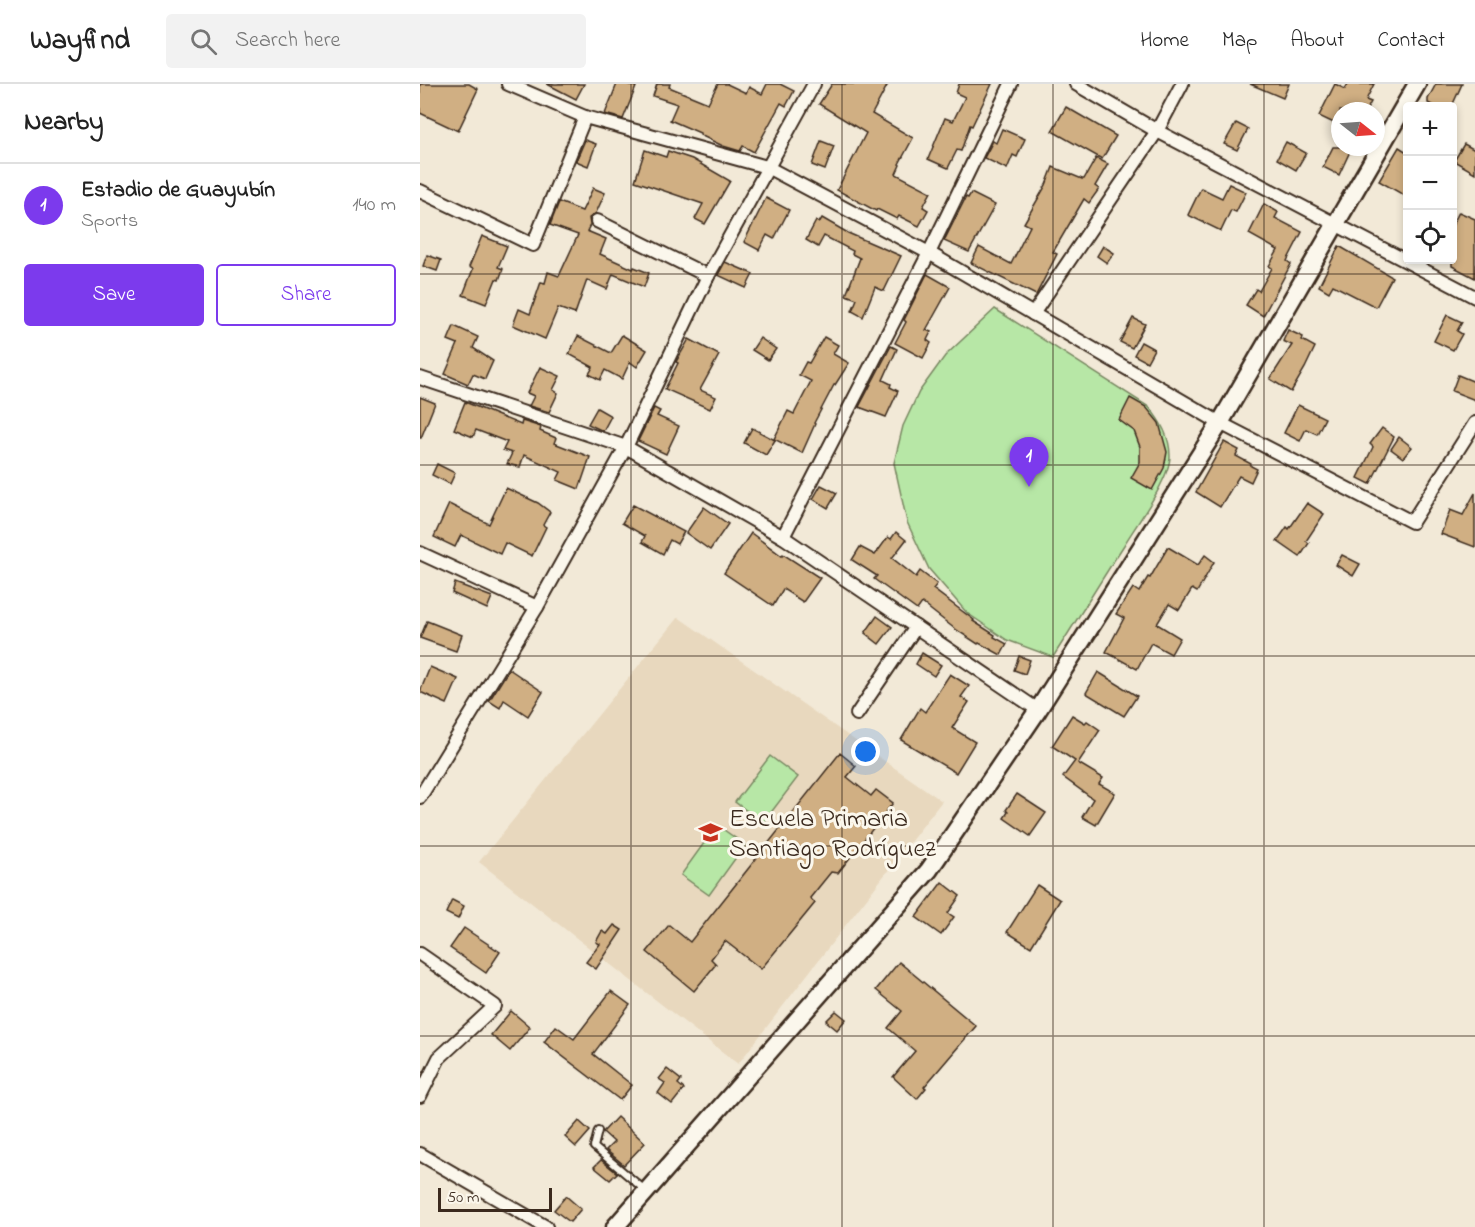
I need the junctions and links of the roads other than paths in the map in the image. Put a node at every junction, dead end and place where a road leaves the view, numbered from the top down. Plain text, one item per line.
1 (508, 84) edge
2 (814, 84) edge
3 (1011, 84) edge
4 (1076, 84) edge
5 (1182, 84) edge
6 (1417, 84) edge
7 (585, 117) junction
8 (1157, 132) junction
9 (767, 167) junction
10 (420, 191) edge
11 (597, 220) dead end
12 (1335, 225) junction
13 (929, 254) junction
14 (708, 276) junction
15 (1475, 297) edge
16 (1033, 314) junction
17 (420, 378) edge
18 (1220, 423) junction
19 (1475, 423) edge
20 (626, 447) junction
21 (783, 537) junction
22 (420, 553) edge
23 (537, 607) junction
24 (916, 627) junction
25 (1038, 710) junction
26 (857, 714) dead end
27 (420, 796) edge
28 (420, 954) edge
29 (420, 1096) edge
30 (598, 1131) dead end
31 (420, 1154) edge
32 (646, 1191) junction
33 (546, 1227) edge
34 (615, 1227) edge

1 - 7 street
2 - 9 street
3 - 13 street
4 - 8 street
5 - 8 street
6 - 12 street
7 - 9 street
7 - 10 street
8 - 12 street
8 - 16 street
9 - 13 street
9 - 14 street
11 - 14 street
12 - 15 street
12 - 18 street
13 - 16 street
13 - 21 street
14 - 20 street
16 - 18 street
17 - 20 street
18 - 19 street
18 - 25 street
20 - 21 street
20 - 23 street
21 - 24 street
22 - 23 street
23 - 27 street
24 - 25 street
24 - 26 street
25 - 32 street
28 - 29 street
30 - 32 lane
31 - 33 street
32 - 34 street

